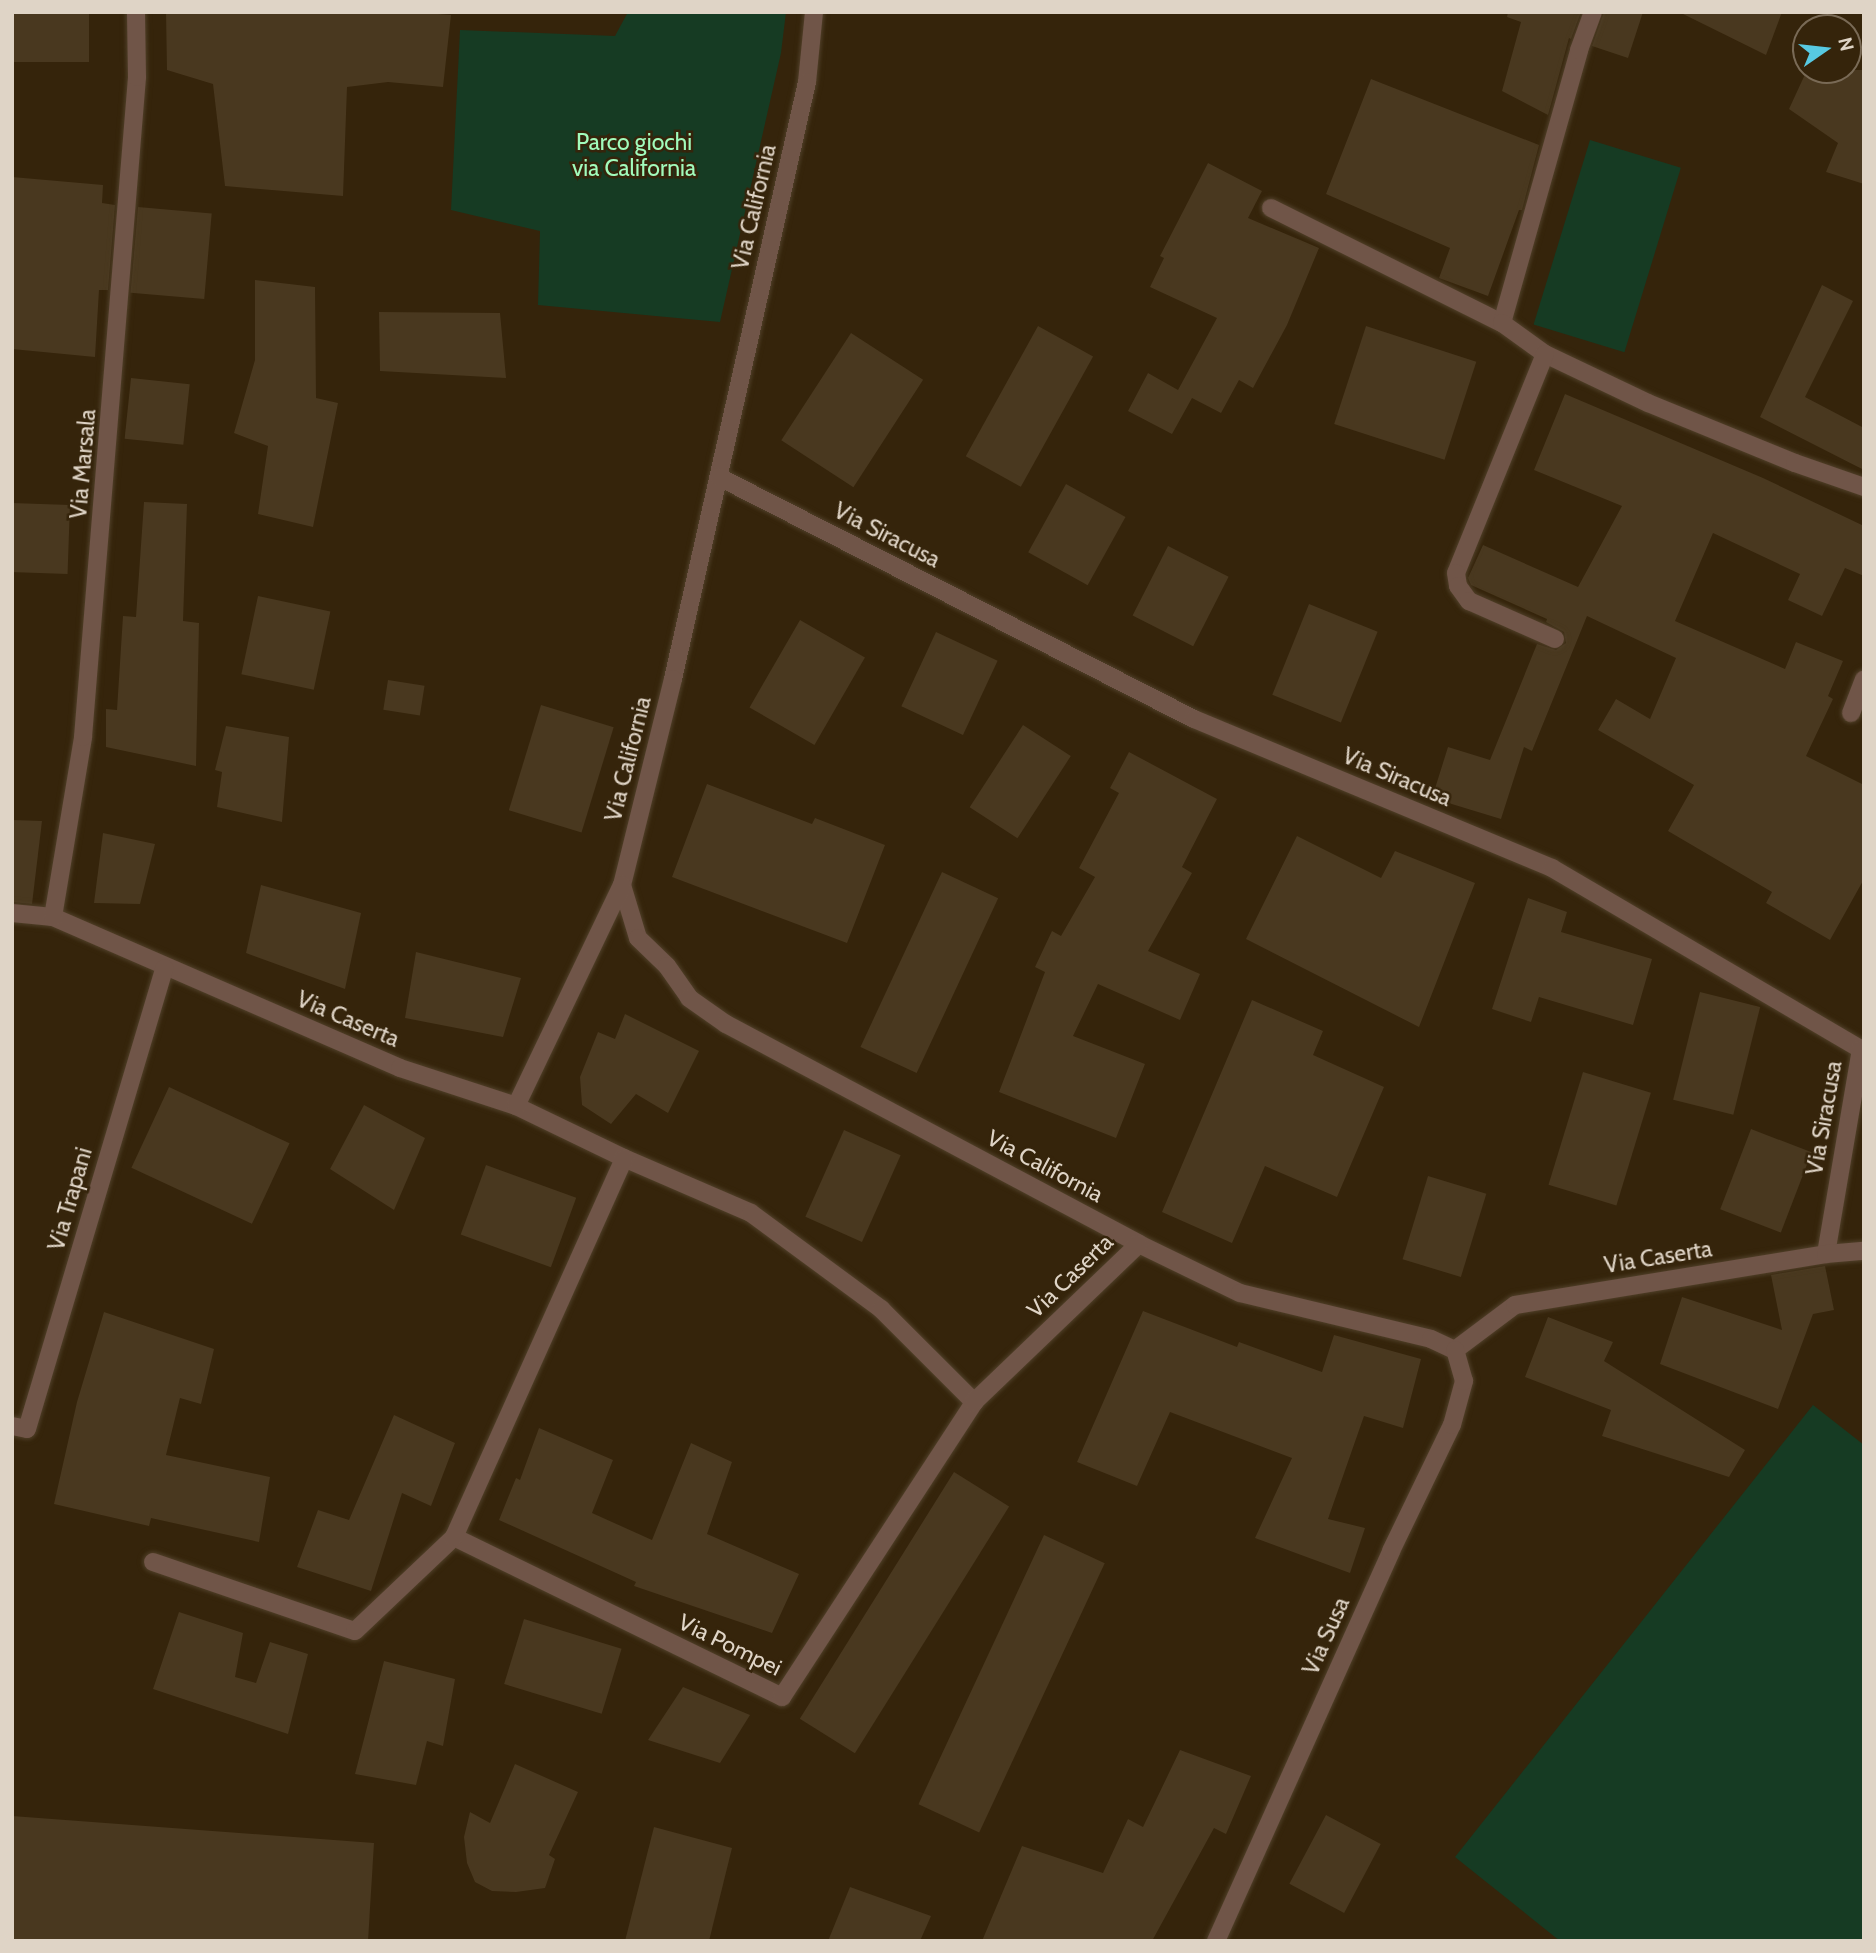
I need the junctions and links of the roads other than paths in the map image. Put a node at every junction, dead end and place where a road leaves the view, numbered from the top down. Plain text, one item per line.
1 (136, 12) edge
2 (814, 12) edge
3 (1593, 12) edge
4 (1271, 208) dead end
5 (1502, 323) junction
6 (1545, 354) junction
7 (719, 477) junction
8 (1864, 487) edge
9 (1555, 639) dead end
10 (1864, 679) edge
11 (1851, 713) dead end
12 (622, 885) junction
13 (12, 913) edge
14 (53, 917) junction
15 (164, 968) junction
16 (516, 1106) junction
17 (624, 1158) junction
18 (1139, 1244) junction
19 (1864, 1251) edge
20 (1826, 1254) junction
21 (1455, 1350) junction
22 (974, 1402) junction
23 (12, 1426) edge
24 (454, 1537) junction
25 (153, 1562) dead end
26 (1216, 1941) edge

1 - 14 street, Via Marsala
2 - 7 street, Via California
3 - 5 street
4 - 5 street
5 - 6 street
6 - 8 street
6 - 9 street
7 - 12 street, Via California
7 - 20 street, Via Siracusa
10 - 11 street
12 - 16 street
12 - 18 street, Via California
13 - 14 street
14 - 15 street, Via Caserta
15 - 16 street, Via Caserta
15 - 23 street, Via Trapani
16 - 17 street, Via Caserta
17 - 22 street, Via Caserta
17 - 24 street
18 - 21 street, Via Caserta
18 - 22 street, Via Caserta
19 - 20 street, Via Caserta
20 - 21 street, Via Caserta
21 - 26 street, Via Susa
22 - 24 street, Via Pompei
24 - 25 street

